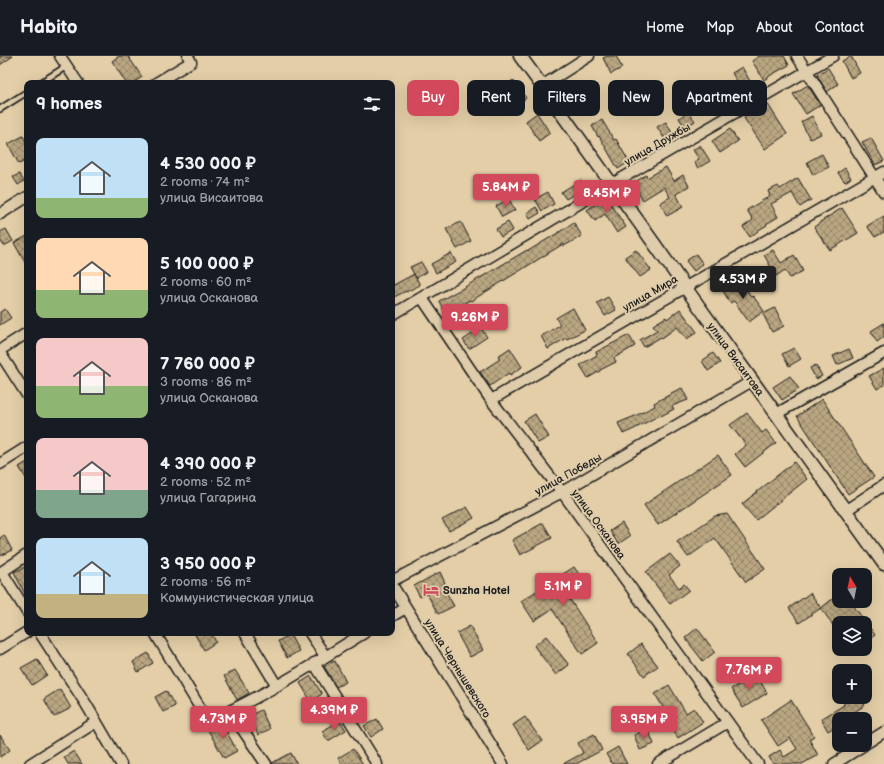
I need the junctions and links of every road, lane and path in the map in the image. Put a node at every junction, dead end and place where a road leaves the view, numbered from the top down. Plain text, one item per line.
1 (60, 56) edge
2 (188, 56) edge
3 (520, 56) edge
4 (590, 56) edge
5 (797, 56) edge
6 (833, 56) edge
7 (67, 66) junction
8 (806, 71) junction
9 (45, 80) edge
10 (76, 80) edge
11 (161, 80) edge
12 (538, 80) edge
13 (552, 80) edge
14 (24, 94) edge
15 (0, 109) edge
16 (563, 116) edge
17 (884, 172) edge
18 (874, 178) junction
19 (612, 184) junction
20 (884, 192) edge
21 (24, 199) edge
22 (0, 214) edge
23 (685, 287) junction
24 (422, 298) junction
25 (395, 313) edge
26 (24, 335) edge
27 (0, 350) edge
28 (0, 353) edge
29 (884, 353) edge
30 (752, 381) junction
31 (24, 390) edge
32 (491, 400) junction
33 (776, 414) junction
34 (24, 449) edge
35 (0, 464) edge
36 (884, 485) edge
37 (562, 492) junction
38 (845, 511) junction
39 (24, 557) edge
40 (884, 564) edge
41 (1, 572) edge
42 (395, 579) edge
43 (395, 590) edge
44 (24, 607) edge
45 (406, 608) junction
46 (395, 614) edge
47 (24, 634) edge
48 (42, 636) edge
49 (157, 636) edge
50 (247, 636) edge
51 (312, 636) edge
52 (359, 636) edge
53 (0, 649) edge
54 (325, 656) junction
55 (314, 663) junction
56 (277, 686) junction
57 (230, 711) junction
58 (96, 722) junction
59 (728, 722) junction
60 (884, 732) edge
61 (872, 740) edge
62 (853, 752) edge
63 (30, 764) edge
64 (121, 764) edge
65 (266, 764) edge
66 (377, 764) edge
67 (503, 764) edge
68 (658, 764) edge
69 (758, 764) edge
70 (834, 764) edge

1 - 7 street
2 - 11 street
3 - 12 street, улица Висаитова
4 - 13 street
5 - 8 street
6 - 8 street, улица Дружбы
7 - 9 lane
7 - 10 street
8 - 18 street
8 - 19 street, улица Дружбы
14 - 15 lane
16 - 19 street, улица Висаитова
17 - 18 street, улица Мира
18 - 20 street
18 - 23 street, улица Мира
19 - 23 street, улица Висаитова
19 - 24 street, улица Дружбы
21 - 22 street
23 - 30 street, улица Висаитова
23 - 32 street, улица Мира
24 - 25 street, улица Дружбы
24 - 32 street, улица Осканова
26 - 27 street
28 - 31 street
29 - 33 street
30 - 33 street, улица Висаитова
30 - 37 street, улица Победы
32 - 37 street, улица Осканова
33 - 38 street, улица Висаитова
34 - 35 street
36 - 38 street
37 - 42 street, улица Победы
37 - 59 street, улица Осканова
38 - 40 street, улица Висаитова
39 - 41 street
41 - 44 street
43 - 45 street, улица Чернышевского
45 - 46 street
45 - 67 street, улица Чернышевского
47 - 53 street
48 - 58 street
49 - 57 street
50 - 56 street
51 - 54 street
52 - 54 street
54 - 55 street
55 - 56 street
55 - 66 street
56 - 57 street
57 - 65 street
58 - 63 street
58 - 64 street
59 - 68 street
59 - 69 street, улица Осканова
60 - 61 street
62 - 70 street

